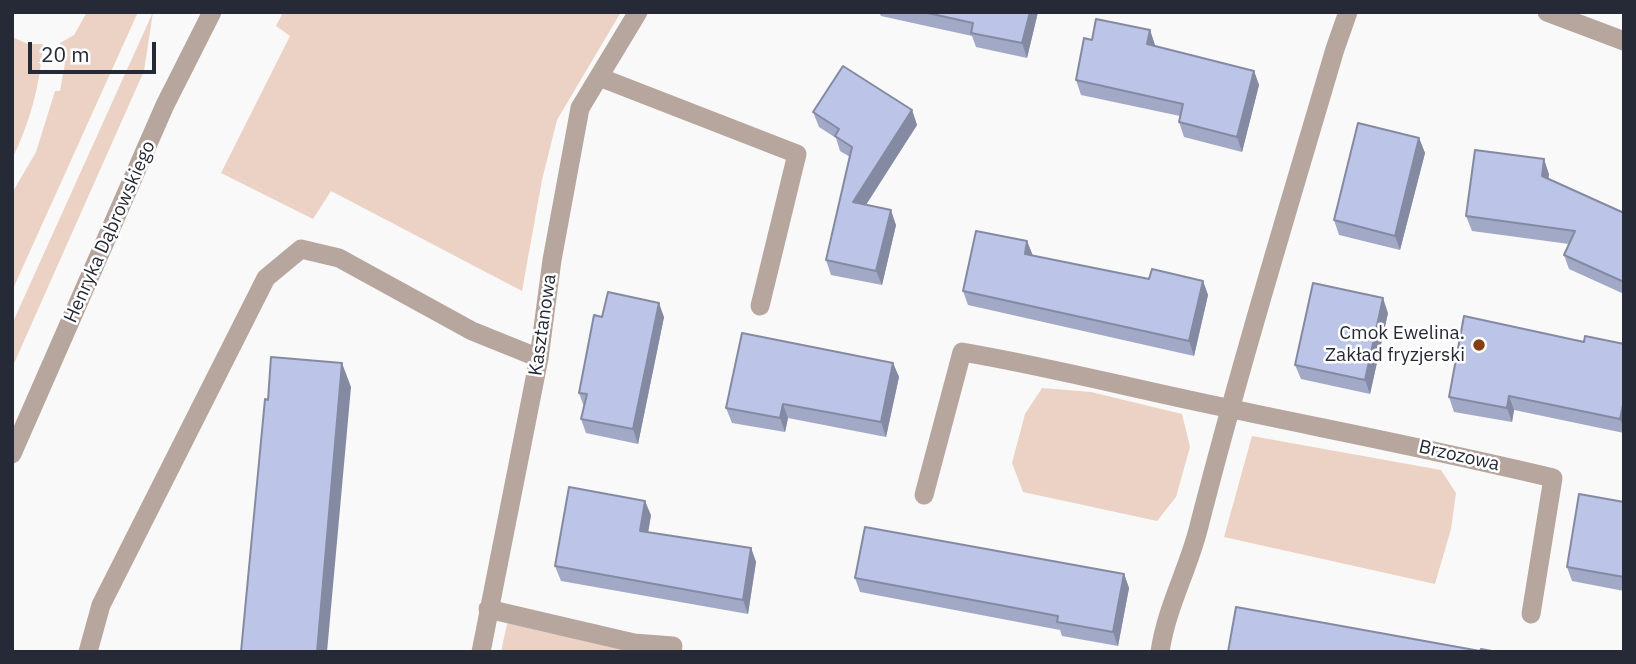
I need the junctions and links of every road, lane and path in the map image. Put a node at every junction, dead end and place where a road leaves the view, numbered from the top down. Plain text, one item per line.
1 (212, 12) edge
2 (638, 12) edge
3 (1348, 12) edge
4 (1547, 12) edge
5 (1624, 41) edge
6 (599, 77) junction
7 (760, 306) dead end
8 (539, 358) junction
9 (1229, 409) junction
10 (12, 454) edge
11 (924, 495) dead end
12 (488, 609) junction
13 (1531, 614) dead end
14 (88, 652) edge
15 (481, 652) edge
16 (672, 652) edge
17 (1160, 652) edge

1 - 10 street, Henryka Dąbrowskiego
2 - 6 street, Kasztanowa
3 - 9 street
4 - 5 street
6 - 7 street
6 - 8 street, Kasztanowa
8 - 12 street, Kasztanowa
8 - 14 street
9 - 11 street, Brzozowa
9 - 13 street, Brzozowa
9 - 17 street
12 - 15 street, Kasztanowa
12 - 16 street

